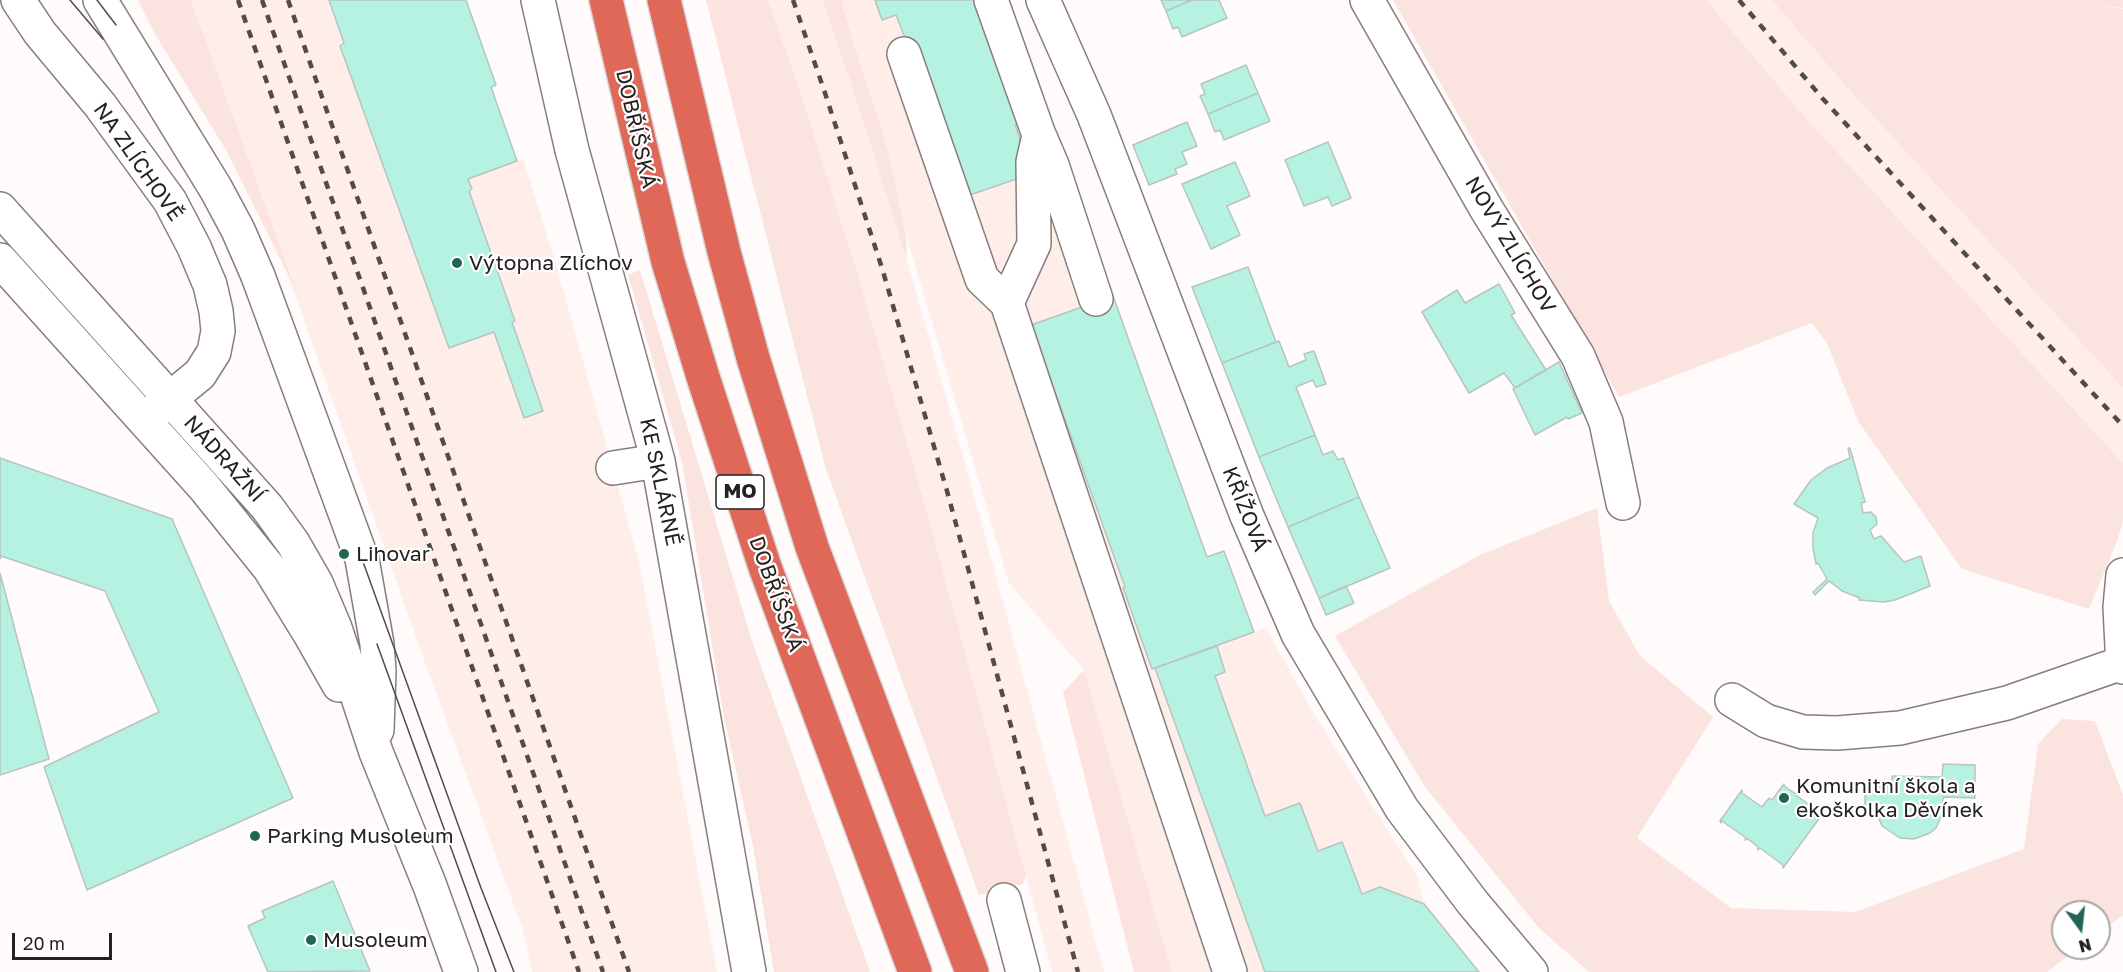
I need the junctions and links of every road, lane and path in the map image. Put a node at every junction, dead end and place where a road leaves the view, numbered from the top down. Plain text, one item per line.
1 (18, 0) edge
2 (78, 0) edge
3 (100, 0) edge
4 (538, 0) edge
5 (606, 0) edge
6 (664, 0) edge
7 (991, 0) edge
8 (1043, 0) edge
9 (1367, 0) edge
10 (904, 54) dead end
11 (1040, 135) junction
12 (0, 209) edge
13 (0, 260) edge
14 (1096, 299) dead end
15 (1007, 303) junction
16 (170, 399) junction
17 (145, 420) junction
18 (658, 461) junction
19 (613, 468) dead end
20 (1623, 502) dead end
21 (2123, 575) edge
22 (377, 644) junction
23 (2123, 665) edge
24 (1732, 700) dead end
25 (376, 752) junction
26 (1004, 900) dead end
27 (461, 972) edge
28 (749, 972) edge
29 (915, 972) edge
30 (972, 972) edge
31 (1023, 972) edge
32 (1230, 972) edge
33 (1531, 972) edge

1 - 16 street, NA ZLÍCHOVĚ
2 - 22 street
3 - 22 street
4 - 18 street, KE SKLÁRNĚ
5 - 29 highway, DOBŘÍŠSKÁ / MO
6 - 30 highway, MO
7 - 11 street
8 - 33 street, KŘÍŽOVÁ
9 - 20 street, NOVÝ ZLÍCHOV
10 - 15 street
11 - 14 street
11 - 15 street
12 - 16 street, NÁDRAŽNÍ
13 - 17 street, NÁDRAŽNÍ
15 - 32 street
16 - 17 street, NA ZLÍCHOVĚ
16 - 25 street, NÁDRAŽNÍ
17 - 25 street, NÁDRAŽNÍ
18 - 19 street
18 - 28 street, KE SKLÁRNĚ
21 - 23 street
22 - 25 street
23 - 24 street
25 - 27 street, NÁDRAŽNÍ
26 - 31 street

